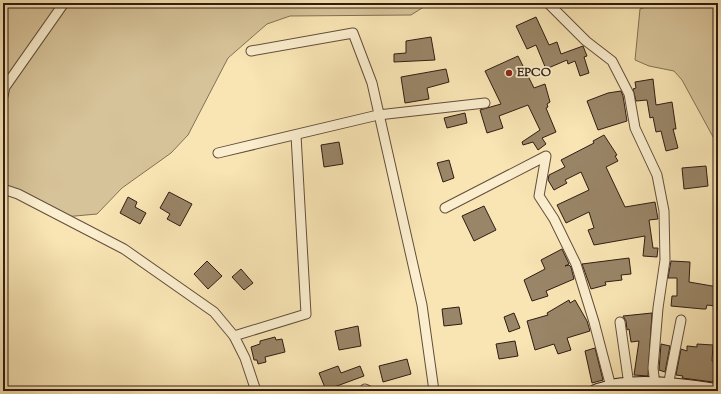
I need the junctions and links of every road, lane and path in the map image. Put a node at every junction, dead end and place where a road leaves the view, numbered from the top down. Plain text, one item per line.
1 (64, 3) edge
2 (548, 3) edge
3 (251, 51) dead end
4 (3, 96) edge
5 (485, 103) dead end
6 (378, 115) junction
7 (296, 135) junction
8 (218, 153) dead end
9 (3, 189) edge
10 (445, 208) dead end
11 (681, 320) dead end
12 (620, 322) dead end
13 (234, 336) junction
14 (629, 385) junction
15 (655, 385) junction
16 (668, 386) junction
17 (611, 388) junction
18 (718, 390) edge
19 (256, 391) edge
20 (434, 391) edge
21 (596, 391) edge

1 - 4 street
2 - 15 street
3 - 6 street
5 - 6 street
6 - 7 street
6 - 20 street
7 - 8 street
7 - 13 street
9 - 13 street
10 - 17 street
11 - 16 street
12 - 14 street
13 - 19 street
14 - 15 street
14 - 17 street
15 - 16 street
16 - 18 street
17 - 21 street

